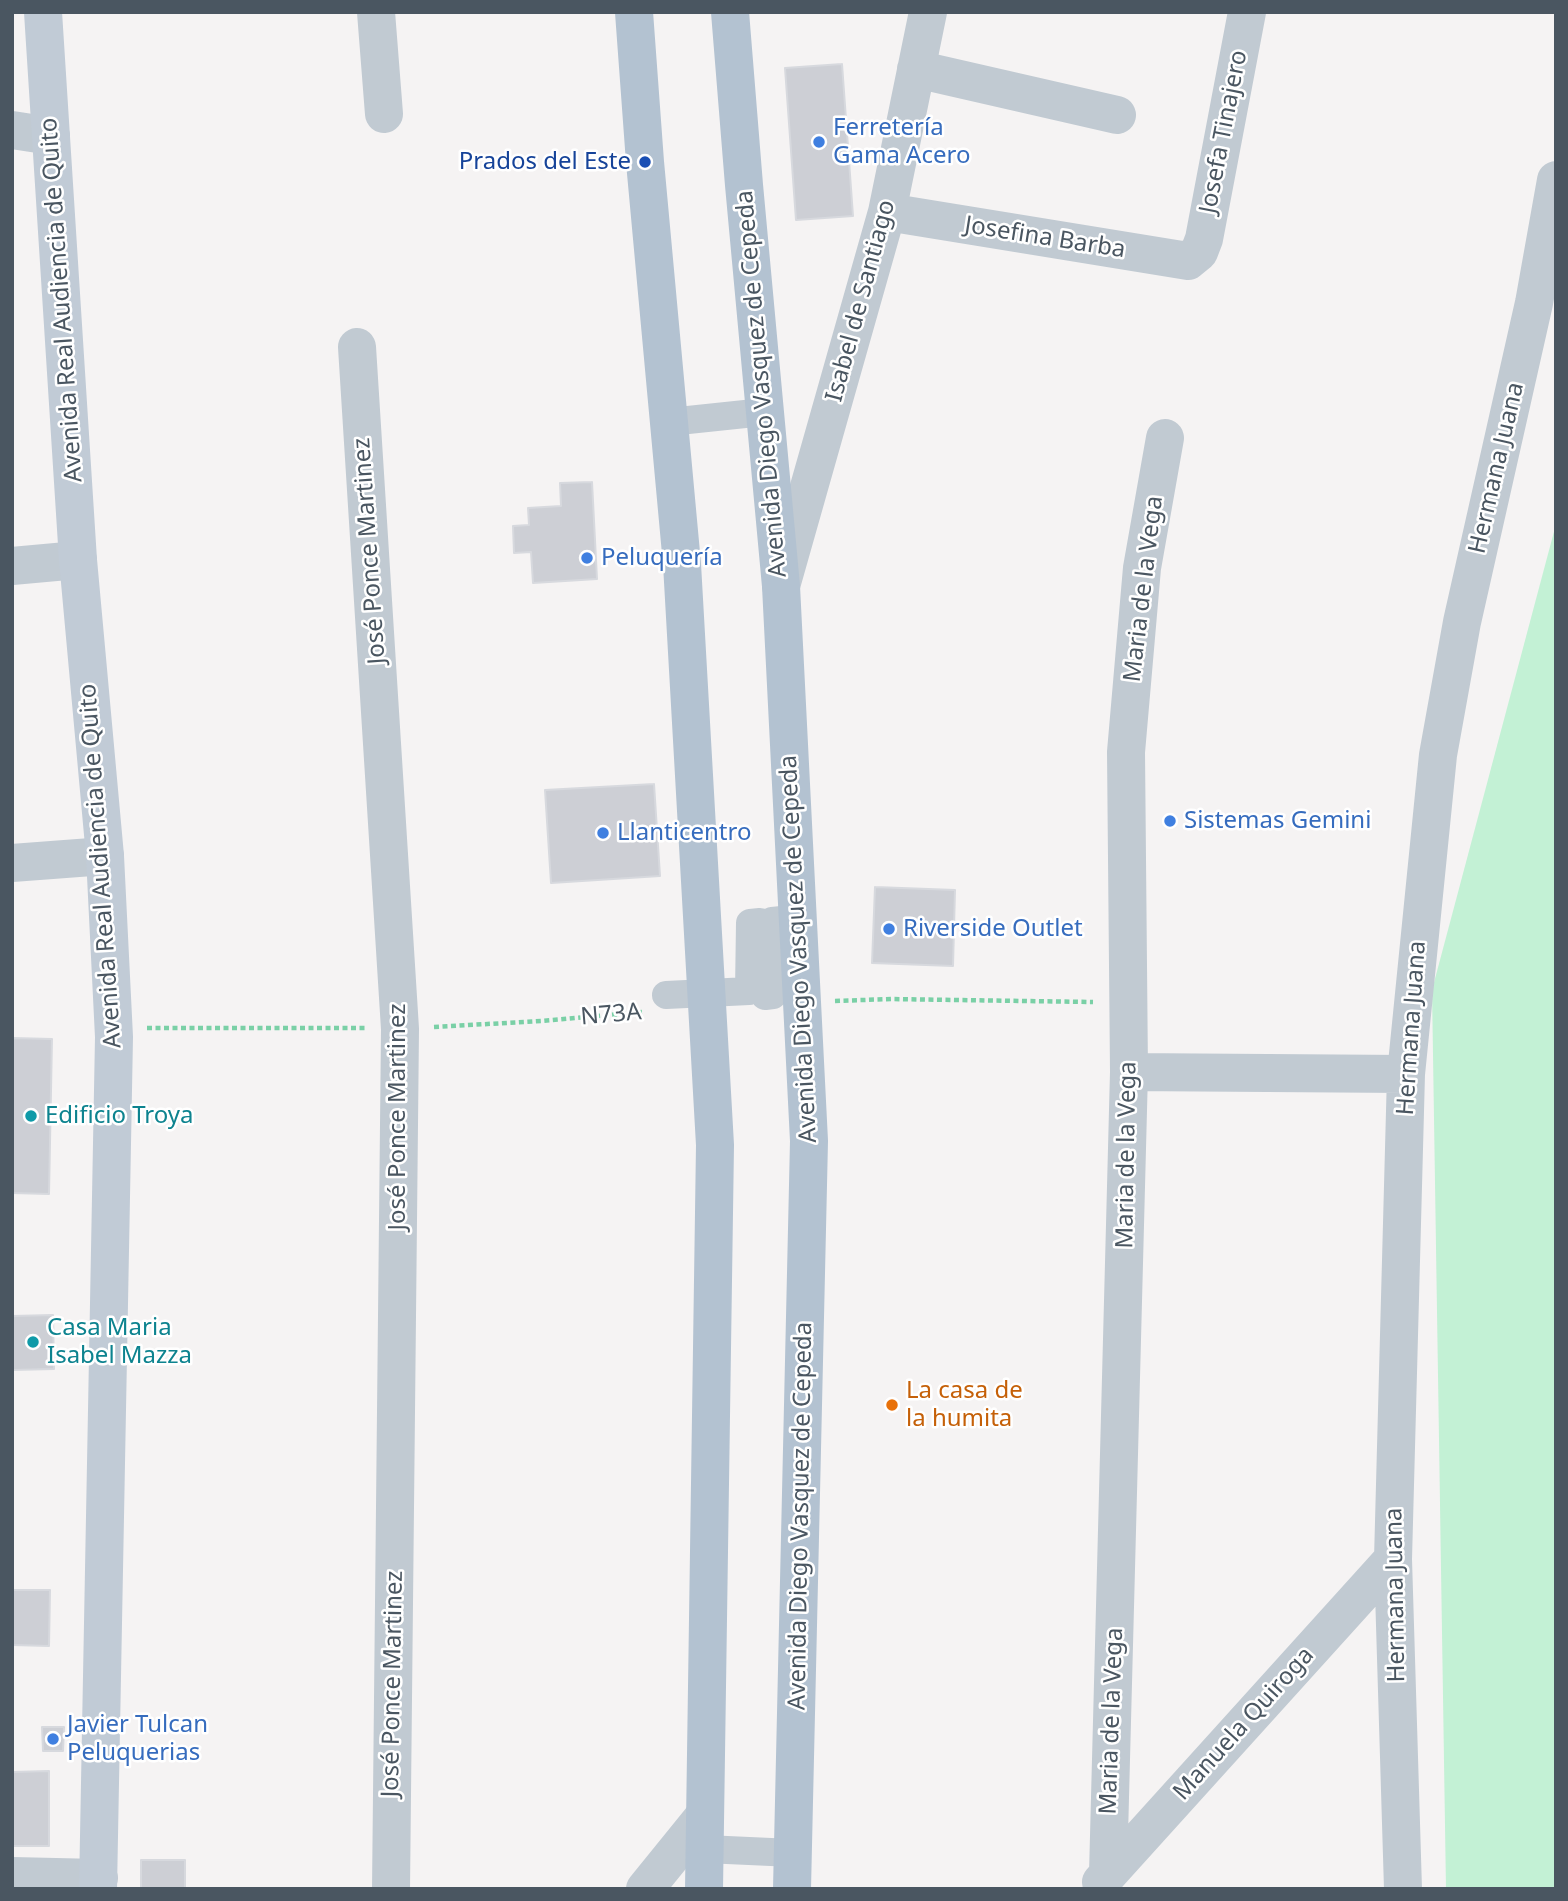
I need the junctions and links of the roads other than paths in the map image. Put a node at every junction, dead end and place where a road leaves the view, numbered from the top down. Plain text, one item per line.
1 (43, 12) edge
2 (376, 12) edge
3 (634, 12) edge
4 (730, 12) edge
5 (928, 12) edge
6 (1247, 12) edge
7 (916, 69) junction
8 (384, 114) dead end
9 (1117, 115) dead end
10 (12, 130) edge
11 (51, 136) junction
12 (1556, 180) edge
13 (887, 212) junction
14 (1199, 252) joint
15 (357, 347) dead end
16 (764, 412) junction
17 (669, 422) junction
18 (1165, 438) dead end
19 (78, 560) junction
20 (12, 566) edge
21 (781, 586) junction
22 (106, 856) junction
23 (12, 863) edge
24 (707, 993) junction
25 (666, 995) road end
26 (803, 1001) junction
27 (1129, 1072) junction
28 (1406, 1074) junction
29 (1393, 1559) junction
30 (705, 1832) junction
31 (792, 1871) edge
32 (12, 1876) edge
33 (1101, 1881) edge
34 (98, 1883) edge
35 (391, 1889) edge
36 (645, 1889) edge
37 (704, 1889) edge
38 (1403, 1889) edge

1 - 11 main road, Avenida Real Audiencia de Quito
2 - 8 street
3 - 17 main road
4 - 16 main road, Avenida Diego Vasquez de Cepeda
5 - 7 street, Isabel de Santiago
6 - 14 street, Josefa Tinajero
7 - 9 street
7 - 13 street, Isabel de Santiago
10 - 11 street
11 - 19 main road, Avenida Real Audiencia de Quito
12 - 28 street, Hermana Juana
13 - 14 street, Josefina Barba
13 - 21 street, Isabel de Santiago
15 - 35 street, José Ponce Martinez
16 - 17 street
16 - 21 main road, Avenida Diego Vasquez de Cepeda
17 - 24 main road
18 - 27 street, Maria de la Vega
19 - 20 street
19 - 22 main road, Avenida Real Audiencia de Quito
21 - 26 main road, Avenida Diego Vasquez de Cepeda
22 - 23 street
22 - 34 main road, Avenida Real Audiencia de Quito
24 - 25 street, N73A
24 - 26 street, N73A
24 - 30 main road
26 - 31 main road, Avenida Diego Vasquez de Cepeda
27 - 28 street
27 - 33 street, Maria de la Vega
28 - 29 street, Hermana Juana
29 - 33 street, Manuela Quiroga
29 - 38 street, Hermana Juana
30 - 31 street
30 - 36 street
30 - 37 main road
32 - 34 street

